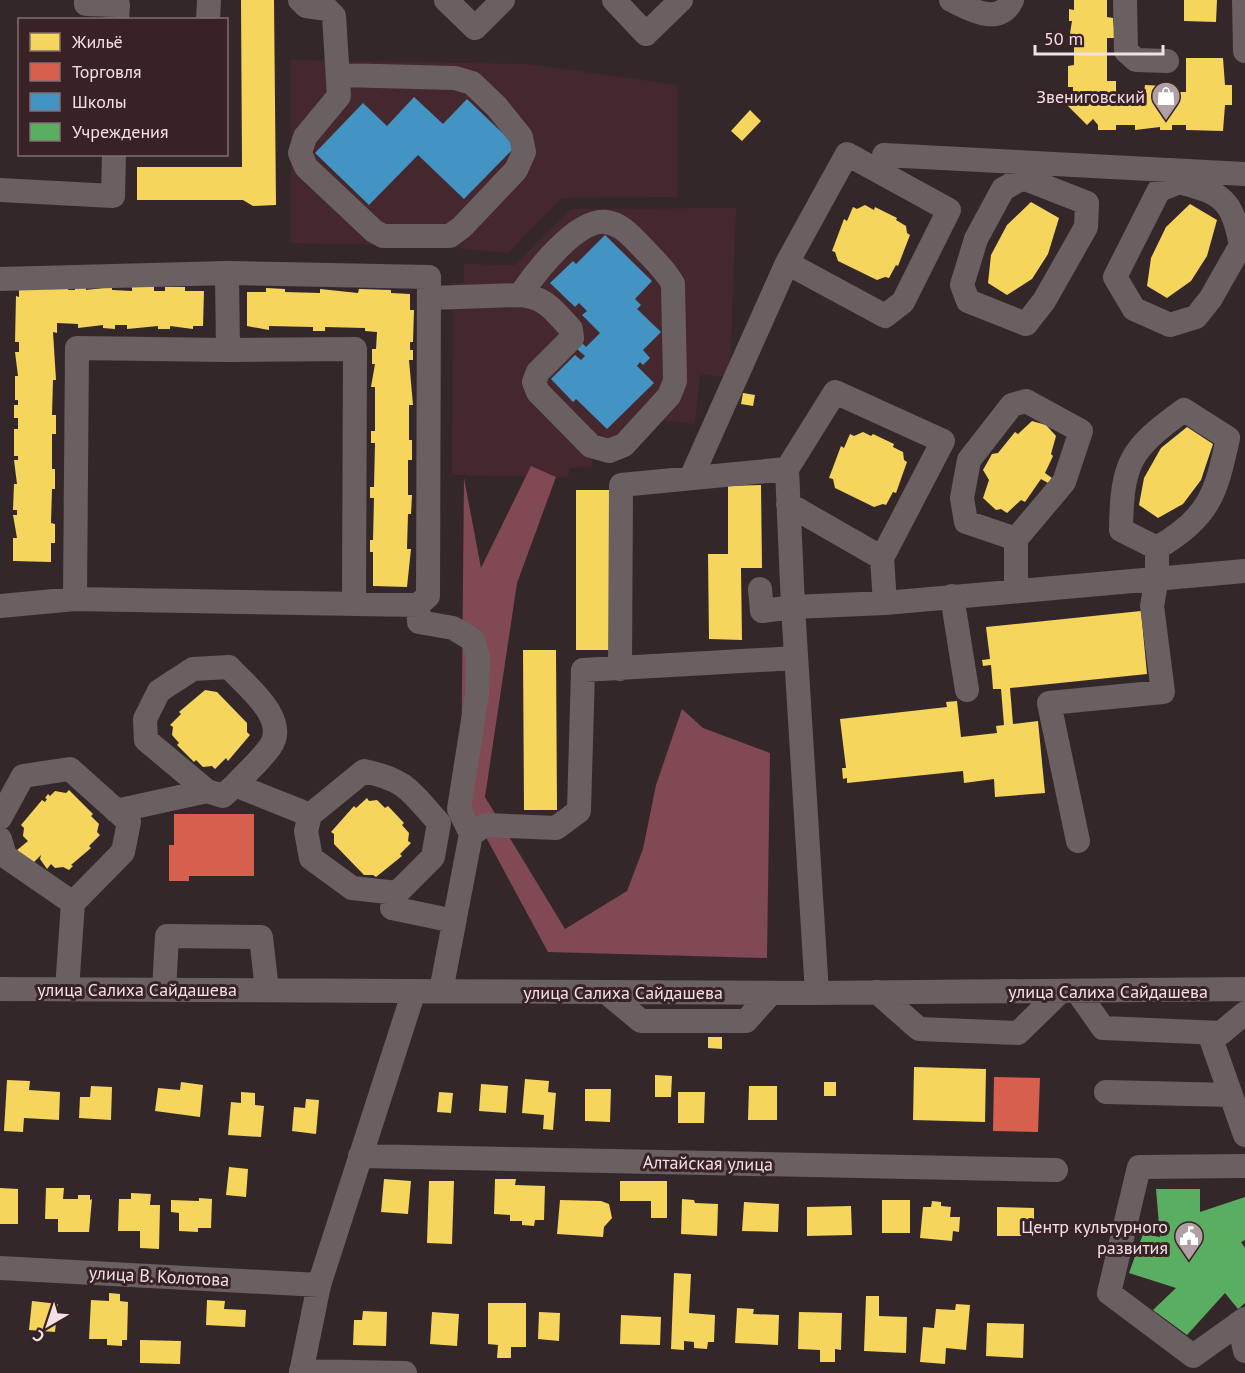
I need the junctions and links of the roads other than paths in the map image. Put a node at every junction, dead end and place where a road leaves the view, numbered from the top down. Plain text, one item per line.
1 (86, 0) edge
2 (208, 0) edge
3 (300, 0) edge
4 (446, 0) edge
5 (503, 0) edge
6 (614, 0) edge
7 (681, 0) edge
8 (951, 0) edge
9 (1012, 0) edge
10 (1125, 0) edge
11 (1244, 0) edge
12 (117, 18) edge
13 (208, 18) edge
14 (1244, 43) edge
15 (1167, 61) dead end
16 (339, 75) junction
17 (114, 156) edge
18 (1024, 170) junction
19 (1245, 174) edge
20 (885, 175) junction
21 (1182, 176) junction
22 (0, 190) edge
23 (787, 263) junction
24 (227, 273) junction
25 (0, 279) edge
26 (520, 295) junction
27 (429, 298) junction
28 (228, 350) junction
29 (787, 469) junction
30 (691, 478) junction
31 (789, 504) junction
32 (1016, 539) junction
33 (1158, 548) junction
34 (882, 558) junction
35 (1245, 571) edge
36 (1157, 578) junction
37 (760, 589) dead end
38 (1016, 590) junction
39 (952, 596) junction
40 (75, 599) junction
41 (354, 602) junction
42 (885, 603) junction
43 (418, 605) junction
44 (0, 606) edge
45 (793, 607) junction
46 (796, 658) junction
47 (620, 669) junction
48 (967, 690) dead end
49 (235, 785) junction
50 (207, 791) junction
51 (116, 811) junction
52 (310, 815) junction
53 (0, 818) edge
54 (471, 834) junction
55 (0, 839) edge
56 (1078, 842) dead end
57 (397, 893) junction
58 (73, 903) junction
59 (454, 921) junction
60 (0, 989) edge
61 (67, 989) junction
62 (164, 990) junction
63 (267, 990) junction
64 (1245, 990) edge
65 (414, 991) junction
66 (441, 991) junction
67 (1069, 991) junction
68 (877, 992) junction
69 (817, 993) junction
70 (1245, 1013) edge
71 (1209, 1033) junction
72 (1106, 1092) dead end
73 (1231, 1095) junction
74 (1245, 1135) edge
75 (360, 1156) junction
76 (1245, 1166) edge
77 (1056, 1170) dead end
78 (0, 1268) edge
79 (319, 1285) junction
80 (1242, 1321) edge
81 (1245, 1351) edge
82 (301, 1372) edge
83 (405, 1373) edge

1 - 12 street
2 - 13 street
3 - 16 street
4 - 5 street
6 - 7 street
8 - 9 street
10 - 15 street
11 - 14 street
16 - 16 street
17 - 22 street
18 - 18 street
18 - 20 street
18 - 21 street
19 - 21 street
20 - 23 street
20 - 23 street
21 - 21 street
23 - 30 street
24 - 25 street
24 - 27 street
24 - 28 street
26 - 26 street
26 - 27 street
27 - 43 street
28 - 40 street
28 - 41 street
29 - 30 street
29 - 31 street
29 - 34 street
30 - 47 street
31 - 34 street
31 - 45 street
32 - 32 street
32 - 38 street
33 - 33 street
33 - 36 street
34 - 42 street
35 - 36 street
36 - 38 street
36 - 56 street
37 - 45 street
38 - 39 street
39 - 42 street
39 - 48 street
40 - 41 street
40 - 44 street
41 - 43 street
42 - 45 street
43 - 54 street
45 - 46 street
46 - 47 street
46 - 69 street
47 - 54 street
49 - 50 street
49 - 50 street
49 - 52 street
50 - 51 street
51 - 53 street
51 - 58 street
52 - 57 street
52 - 57 street
54 - 59 street
55 - 58 street
57 - 59 street
58 - 61 street
59 - 66 street
60 - 61 street, улица Салиха Сайдашева
61 - 62 street, улица Салиха Сайдашева
62 - 63 street, улица Салиха Сайдашева
62 - 63 street
63 - 65 street, улица Салиха Сайдашева
64 - 67 street, улица Салиха Сайдашева
65 - 66 street, улица Салиха Сайдашева
65 - 75 street
66 - 69 street, улица Салиха Сайдашева
67 - 68 street, улица Салиха Сайдашева
67 - 68 street
67 - 71 street
68 - 69 street, улица Салиха Сайдашева
70 - 71 street
71 - 73 street
72 - 73 street
73 - 74 street
75 - 77 street, Алтайская улица
75 - 79 street
76 - 80 street
78 - 79 street, улица В. Колотова
79 - 82 street
80 - 81 street
82 - 83 street

